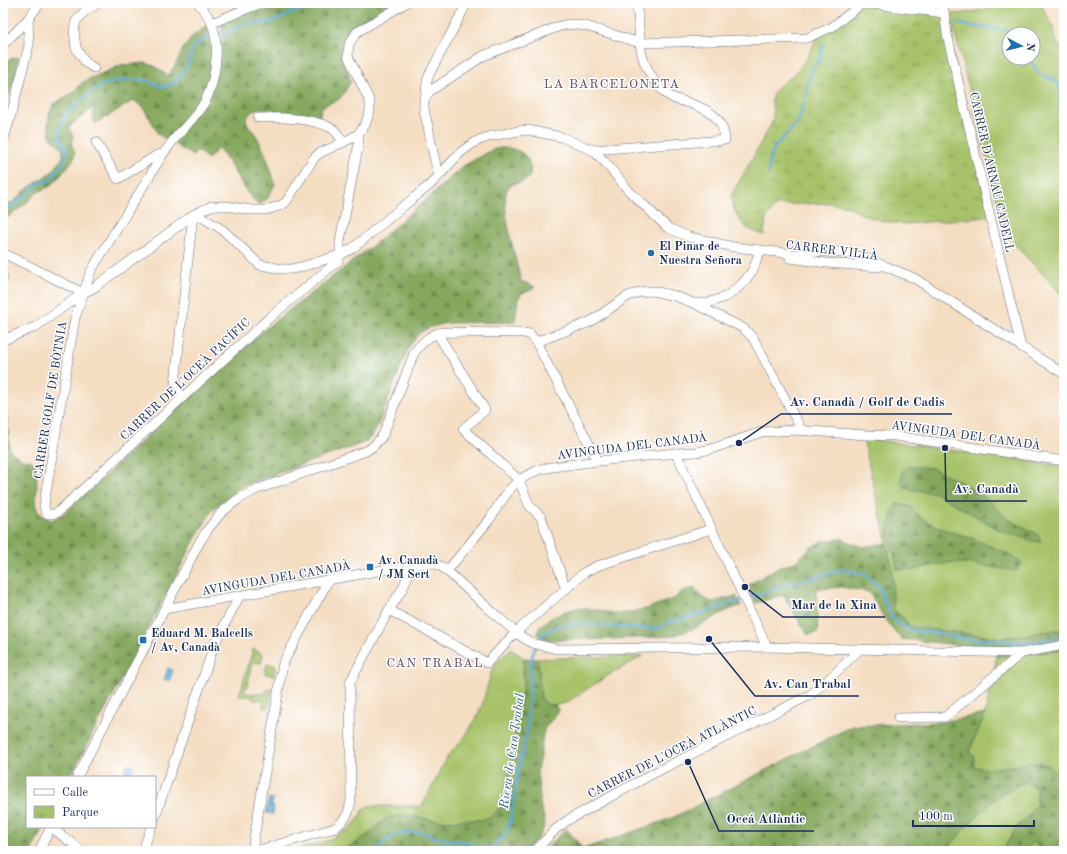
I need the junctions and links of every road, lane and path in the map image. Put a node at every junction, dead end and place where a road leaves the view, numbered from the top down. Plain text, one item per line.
1 (40, 3) edge
2 (99, 3) edge
3 (198, 3) edge
4 (265, 3) edge
5 (406, 3) edge
6 (467, 3) edge
7 (631, 3) edge
8 (864, 3) edge
9 (943, 3) edge
10 (252, 5) edge
11 (944, 13) junction
12 (28, 19) junction
13 (213, 27) junction
14 (640, 43) junction
15 (3, 46) edge
16 (94, 68) dead end
17 (426, 95) junction
18 (258, 118) dead end
19 (358, 134) junction
20 (3, 141) edge
21 (96, 142) dead end
22 (343, 142) junction
23 (592, 150) junction
24 (163, 154) junction
25 (439, 176) junction
26 (193, 215) junction
27 (760, 250) junction
28 (3, 253) edge
29 (340, 255) junction
30 (83, 293) junction
31 (693, 303) junction
32 (436, 333) junction
33 (3, 340) edge
34 (536, 342) junction
35 (1021, 347) junction
36 (1064, 374) edge
37 (183, 397) junction
38 (802, 431) junction
39 (676, 452) junction
40 (598, 460) junction
41 (1064, 461) edge
42 (520, 480) junction
43 (499, 504) junction
44 (45, 511) joint
45 (712, 529) junction
46 (412, 565) junction
47 (439, 565) junction
48 (447, 571) junction
49 (328, 581) junction
50 (566, 589) junction
51 (239, 597) junction
52 (164, 610) junction
53 (389, 610) junction
54 (516, 632) junction
55 (1064, 645) edge
56 (767, 647) junction
57 (860, 649) junction
58 (1022, 653) junction
59 (898, 718) dead end
60 (78, 776) edge
61 (156, 814) edge
62 (50, 828) edge
63 (52, 828) edge
64 (152, 828) edge
65 (39, 851) edge
66 (82, 851) edge
67 (143, 851) edge
68 (252, 851) edge
69 (256, 851) edge
70 (535, 851) edge

1 - 12 street
2 - 16 street
3 - 13 street
4 - 10 street
5 - 19 street
6 - 17 street
7 - 14 street
8 - 11 street
8 - 14 street
9 - 11 street, CARRER D'ARNAU CADELL
10 - 13 street
11 - 35 street, CARRER D'ARNAU CADELL
12 - 15 street
12 - 20 street
13 - 24 street, CARRER GOLF DE BÒTNIA
14 - 17 street
14 - 23 street
17 - 25 street
18 - 22 street
19 - 22 street
19 - 29 street
21 - 24 street
22 - 26 street
23 - 25 street
23 - 27 street, CARRER VILLÀ
24 - 30 street, CARRER GOLF DE BÒTNIA
25 - 29 street
26 - 29 street
26 - 30 street
26 - 37 street
27 - 31 street
27 - 35 street, CARRER VILLÀ
28 - 30 street
29 - 37 street, CARRER DE L'OCEÀ PACÍFIC
30 - 33 street
30 - 44 street, CARRER GOLF DE BÒTNIA
31 - 34 street
31 - 38 street
32 - 34 street
32 - 42 street
32 - 52 street
34 - 40 street
35 - 36 street, CARRER VILLÀ
37 - 44 street, CARRER DE L'OCEÀ PACÍFIC
38 - 39 street, AVINGUDA DEL CANADÀ
38 - 41 street, AVINGUDA DEL CANADÀ
39 - 40 street, AVINGUDA DEL CANADÀ
39 - 45 street
40 - 42 street, AVINGUDA DEL CANADÀ
42 - 43 street, AVINGUDA DEL CANADÀ
42 - 50 street
43 - 47 street, AVINGUDA DEL CANADÀ
43 - 48 street, AVINGUDA DEL CANADÀ
45 - 50 street
45 - 56 street
46 - 47 street, AVINGUDA DEL CANADÀ
46 - 49 street, AVINGUDA DEL CANADÀ
46 - 53 street
47 - 48 street
48 - 54 street
49 - 51 street, AVINGUDA DEL CANADÀ
49 - 68 street
50 - 54 street
51 - 52 street, AVINGUDA DEL CANADÀ
51 - 61 street
52 - 60 street
53 - 54 street
53 - 69 street
54 - 56 street
55 - 58 street
56 - 57 street
57 - 58 street
57 - 70 street, CARRER DE L'OCEÀ ATLÀNTIC
58 - 59 street
62 - 65 street
63 - 66 street
64 - 67 street

